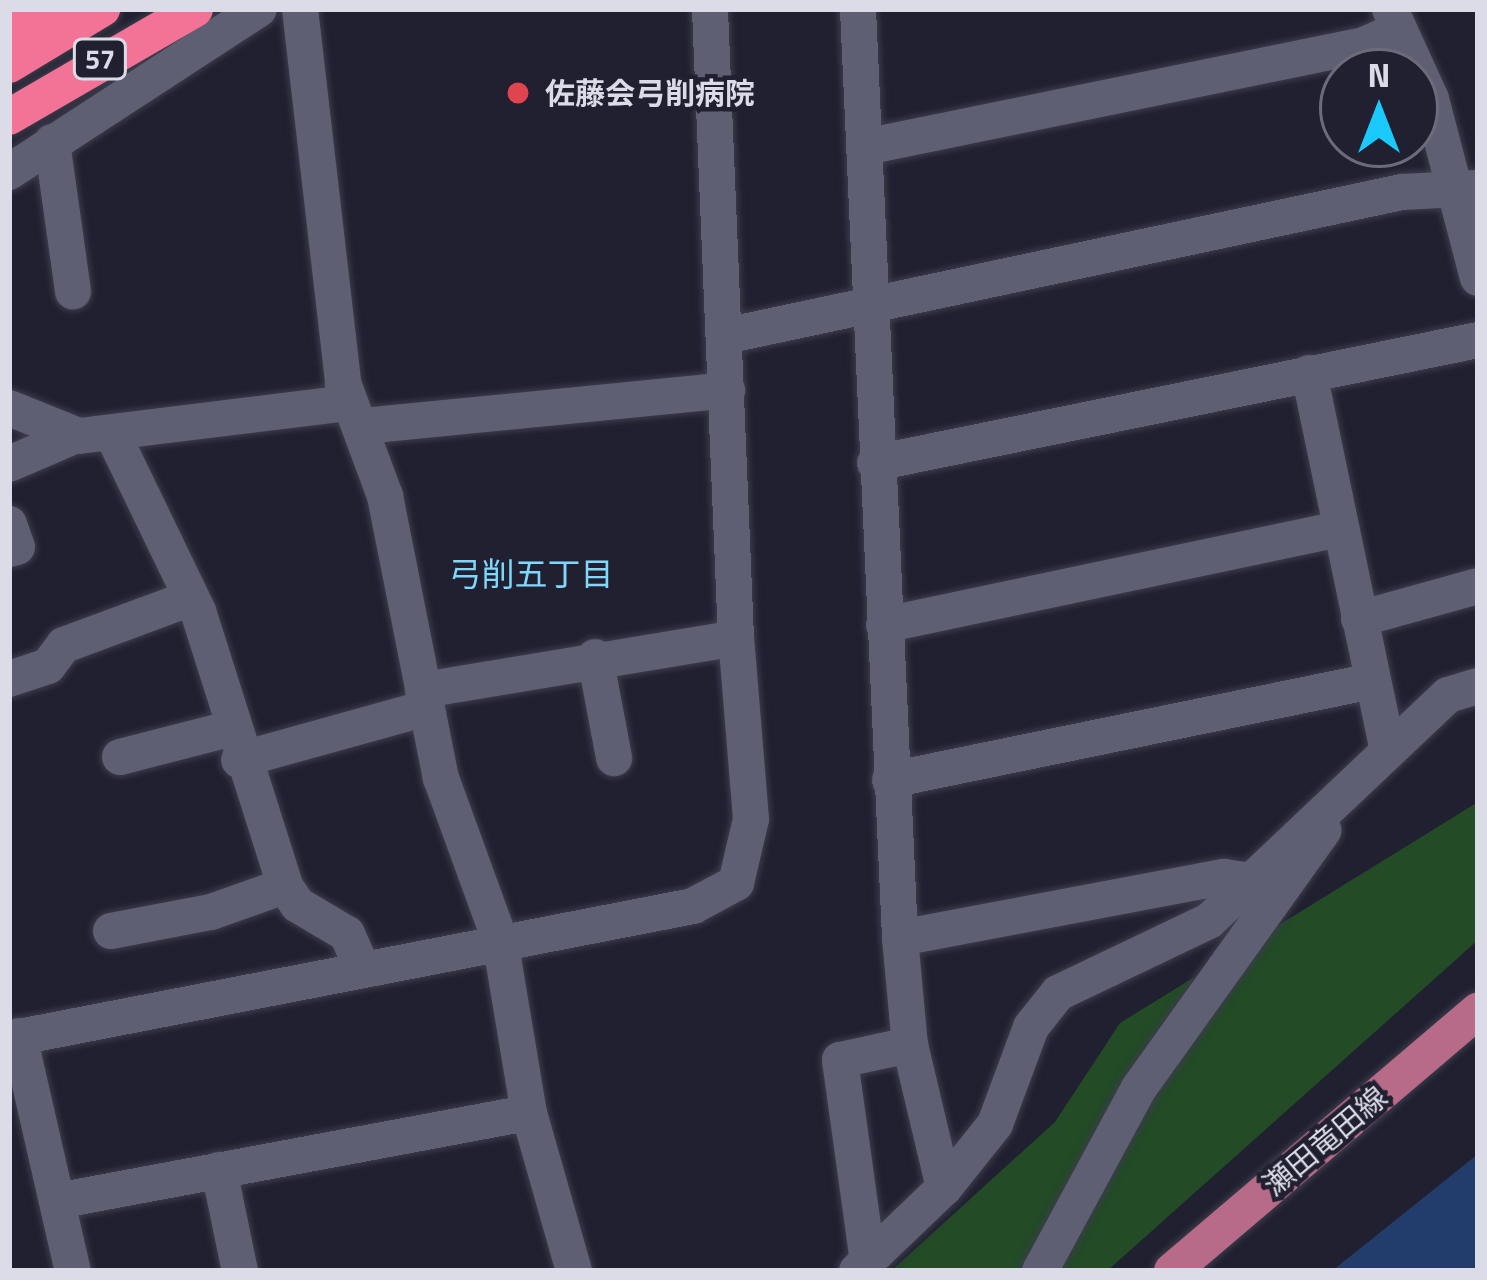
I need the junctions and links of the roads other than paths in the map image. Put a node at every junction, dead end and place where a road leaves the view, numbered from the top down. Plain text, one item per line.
1 (45, 9) edge
2 (102, 9) edge
3 (195, 9) edge
4 (259, 9) edge
5 (300, 9) edge
6 (710, 9) edge
7 (858, 9) edge
8 (1392, 20) edge
9 (9, 28) edge
10 (9, 65) edge
11 (9, 117) edge
12 (52, 142) junction
13 (866, 147) junction
14 (9, 172) edge
15 (1467, 188) edge
16 (1478, 278) edge
17 (73, 292) dead end
18 (874, 308) junction
19 (725, 336) junction
20 (1478, 340) edge
21 (1309, 373) junction
22 (727, 390) junction
23 (9, 408) edge
24 (356, 414) junction
25 (112, 433) junction
26 (74, 436) junction
27 (875, 463) junction
28 (9, 464) edge
29 (9, 524) edge
30 (1341, 529) junction
31 (9, 549) edge
32 (1478, 586) edge
33 (191, 598) junction
34 (1359, 619) junction
35 (884, 625) junction
36 (736, 638) junction
37 (595, 657) junction
38 (9, 679) edge
39 (1372, 681) junction
40 (1478, 686) edge
41 (424, 699) junction
42 (234, 745) junction
43 (1388, 751) junction
44 (120, 758) dead end
45 (614, 758) dead end
46 (890, 780) junction
47 (1348, 791) junction
48 (1250, 881) junction
49 (285, 886) junction
50 (111, 932) dead end
51 (900, 938) junction
52 (500, 940) junction
53 (361, 966) junction
54 (1478, 1011) edge
55 (12, 1037) edge
56 (910, 1045) junction
57 (529, 1113) junction
58 (219, 1170) junction
59 (944, 1188) junction
60 (56, 1201) junction
61 (863, 1266) edge
62 (73, 1271) edge
63 (240, 1271) edge
64 (574, 1271) edge
65 (1040, 1271) edge
66 (1172, 1271) edge

1 - 9 highway
2 - 10 highway, 57
3 - 11 highway, 57
4 - 12 street
5 - 24 street
6 - 19 street
7 - 13 street
8 - 13 street
8 - 15 street
12 - 14 street
12 - 17 street
13 - 18 street
15 - 16 street
15 - 18 street
18 - 19 street
18 - 27 street
19 - 22 street
20 - 21 street
21 - 27 street
21 - 30 street
22 - 24 street
22 - 36 street
23 - 26 street
24 - 25 street
24 - 41 street
25 - 26 street
25 - 33 street
26 - 28 street
27 - 35 street
29 - 31 street
30 - 34 street
30 - 35 street
32 - 34 street
33 - 38 street
33 - 42 street
34 - 39 street
35 - 46 street
36 - 37 street
36 - 52 street
37 - 41 street
37 - 45 street
39 - 43 street
39 - 46 street
40 - 43 street
41 - 42 street
41 - 52 street
42 - 44 street
42 - 49 street
43 - 47 street
46 - 51 street
47 - 48 street
47 - 65 street
48 - 51 street
48 - 59 street
49 - 50 street
49 - 53 street
51 - 56 street
52 - 53 street
52 - 57 street
53 - 55 street
54 - 66 main road, 瀬田竜田線
55 - 60 street
56 - 59 street
56 - 61 street
57 - 58 street
57 - 64 street
58 - 60 street
58 - 63 street
59 - 61 street
60 - 62 street

